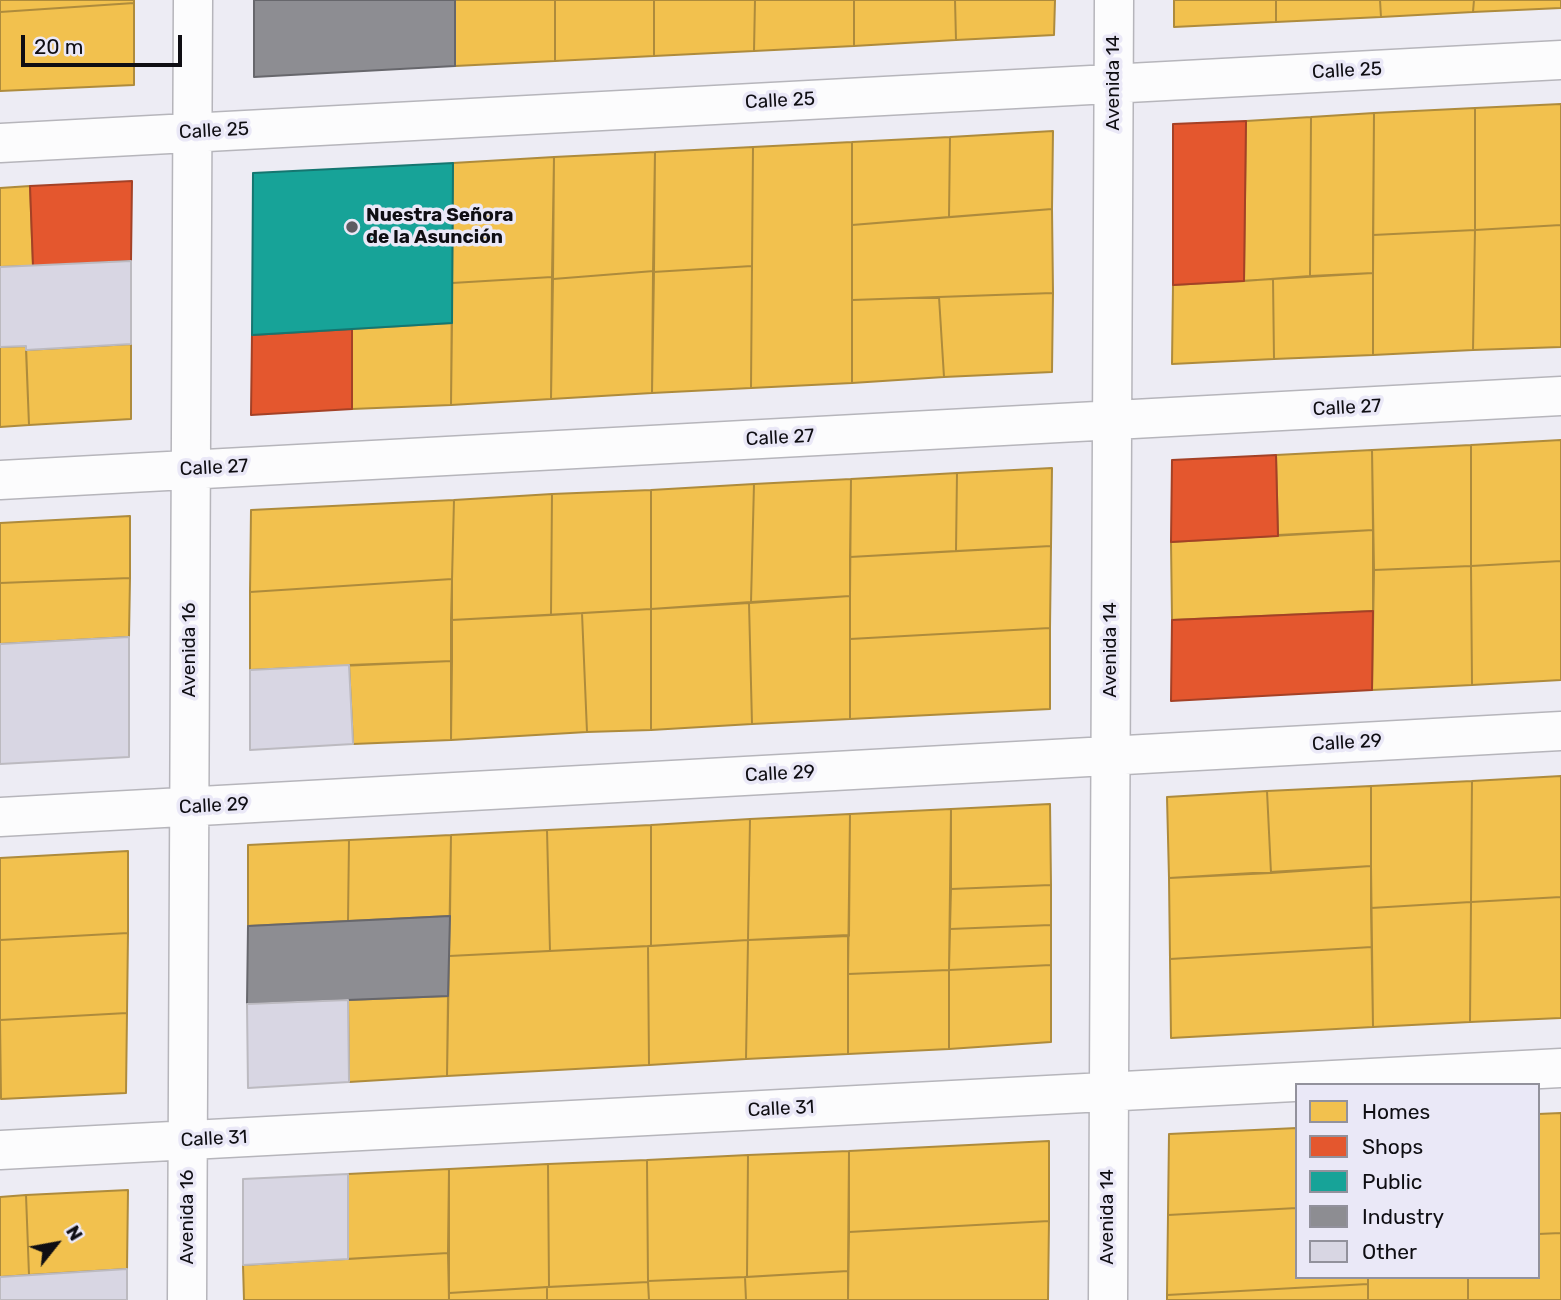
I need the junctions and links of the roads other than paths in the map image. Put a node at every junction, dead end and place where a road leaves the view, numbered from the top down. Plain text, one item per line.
1 (193, 0) edge
2 (1114, 0) edge
3 (1561, 60) edge
4 (1114, 83) junction
5 (192, 133) junction
6 (0, 143) edge
7 (1561, 396) edge
8 (1112, 420) junction
9 (191, 470) junction
10 (0, 480) edge
11 (1561, 731) edge
12 (1111, 756) junction
13 (190, 807) junction
14 (0, 817) edge
15 (1561, 1068) edge
16 (1109, 1092) junction
17 (188, 1140) junction
18 (0, 1150) edge
19 (187, 1300) edge
20 (1108, 1300) edge

1 - 5 street, Avenida 16
2 - 4 street, Avenida 14
3 - 4 street, Calle 25
4 - 5 street, Calle 25
4 - 8 street, Avenida 14
5 - 6 street, Calle 25
5 - 9 street, Avenida 16
7 - 8 street, Calle 27
8 - 9 street, Calle 27
8 - 12 street, Avenida 14
9 - 10 street, Calle 27
9 - 13 street, Avenida 16
11 - 12 street, Calle 29
12 - 13 street, Calle 29
12 - 16 street, Avenida 14
13 - 14 street, Calle 29
13 - 17 street, Avenida 16
15 - 16 street, Calle 31
16 - 17 street, Calle 31
16 - 20 street, Avenida 14
17 - 18 street, Calle 31
17 - 19 street, Avenida 16

